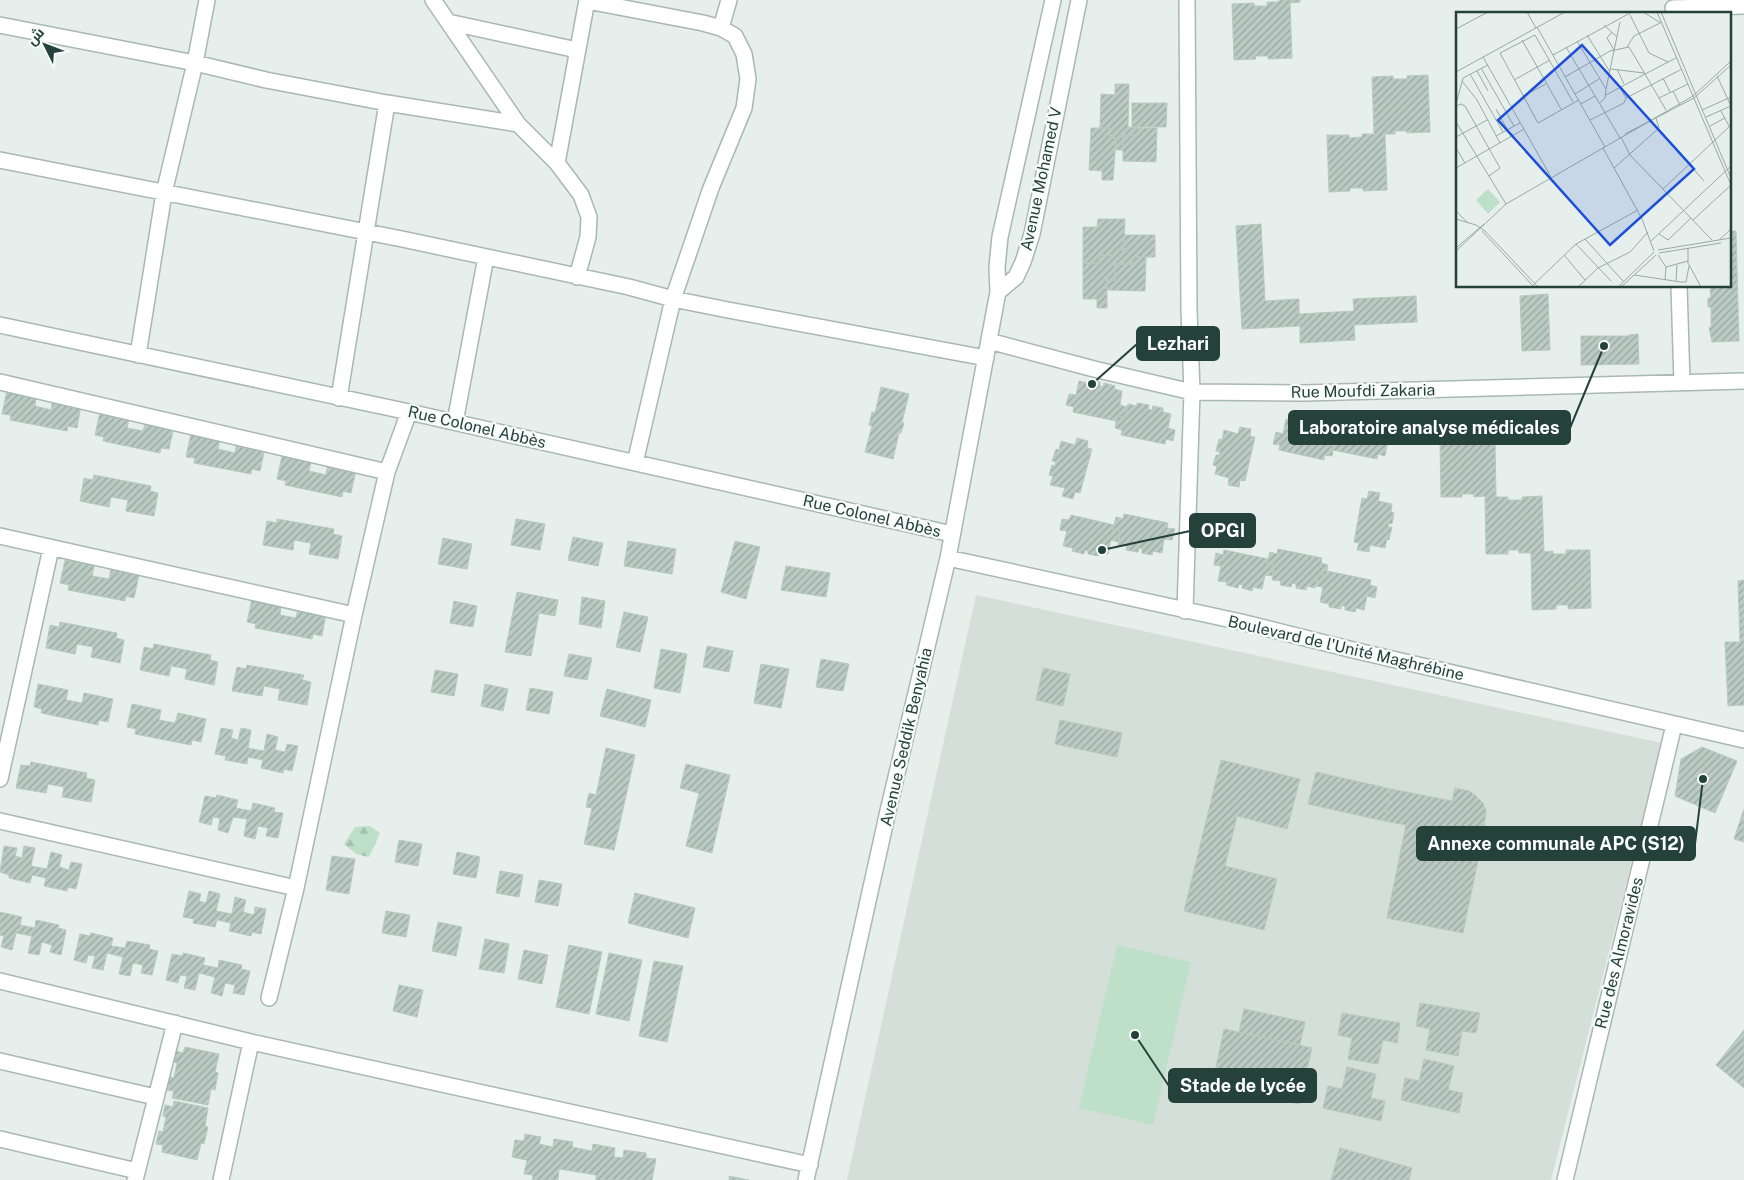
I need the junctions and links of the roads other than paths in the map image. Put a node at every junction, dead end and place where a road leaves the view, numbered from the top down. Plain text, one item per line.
1 (207, 0) edge
2 (433, 0) edge
3 (587, 0) edge
4 (729, 0) edge
5 (1053, 0) edge
6 (1079, 0) edge
7 (1187, 0) edge
8 (1744, 6) edge
9 (1673, 7) edge
10 (448, 22) junction
11 (0, 25) edge
12 (721, 28) junction
13 (577, 50) junction
14 (195, 63) junction
15 (387, 103) junction
16 (518, 124) junction
17 (0, 160) edge
18 (557, 163) junction
19 (164, 193) junction
20 (366, 232) junction
21 (486, 257) junction
22 (577, 277) junction
23 (1679, 288) edge
24 (998, 292) junction
25 (673, 299) junction
26 (0, 325) edge
27 (989, 341) junction
28 (138, 355) junction
29 (986, 358) junction
30 (1744, 381) edge
31 (0, 382) edge
32 (1682, 382) junction
33 (1192, 392) junction
34 (340, 398) junction
35 (409, 412) junction
36 (455, 422) junction
37 (635, 463) junction
38 (387, 472) junction
39 (952, 534) junction
40 (0, 536) edge
41 (51, 548) junction
42 (948, 558) junction
43 (1185, 611) junction
44 (354, 615) junction
45 (1674, 725) junction
46 (1744, 740) edge
47 (0, 779) edge
48 (0, 821) edge
49 (296, 888) junction
50 (0, 981) edge
51 (269, 998) dead end
52 (175, 1023) junction
53 (250, 1042) junction
54 (0, 1061) edge
55 (155, 1097) junction
56 (0, 1139) edge
57 (810, 1165) junction
58 (136, 1175) edge
59 (222, 1180) edge
60 (806, 1180) edge
61 (1565, 1180) edge

1 - 14 street
2 - 10 street
3 - 12 street
3 - 13 street
4 - 12 street
5 - 24 street, Avenue Mohamed V
6 - 24 street, Avenue Mohamed V
7 - 33 street
8 - 9 street
10 - 13 street
10 - 16 street
11 - 14 street
12 - 25 street
13 - 18 street
14 - 15 street
14 - 19 street
15 - 16 street
15 - 20 street
16 - 18 street
17 - 19 street
18 - 22 street
19 - 20 street
19 - 28 street
20 - 21 street
20 - 34 street
21 - 22 street
21 - 36 street
22 - 25 street
23 - 32 street
24 - 27 street, Avenue Seddik Benyahia
25 - 29 street
25 - 37 street
26 - 28 street, Rue Colonel Abbès
27 - 29 street, Avenue Seddik Benyahia
27 - 33 street, Rue Moufdi Zakaria
28 - 34 street, Rue Colonel Abbès
29 - 39 street, Avenue Seddik Benyahia
30 - 32 street, Rue Moufdi Zakaria
31 - 38 street
32 - 33 street, Rue Moufdi Zakaria
33 - 43 street
34 - 35 street, Rue Colonel Abbès
35 - 36 street, Rue Colonel Abbès
35 - 38 street
36 - 37 street, Rue Colonel Abbès
37 - 39 street, Rue Colonel Abbès
38 - 44 street
39 - 42 street, Avenue Seddik Benyahia
40 - 41 street
41 - 44 street
41 - 47 street
42 - 43 street, Boulevard de l'Unité Maghrébine
42 - 57 street, Avenue Seddik Benyahia
43 - 45 street, Boulevard de l'Unité Maghrébine
44 - 49 street
45 - 46 street, Boulevard de l'Unité Maghrébine
45 - 61 street, Rue des Almoravides
48 - 49 street
49 - 51 street
50 - 52 street
52 - 53 street
52 - 55 street
53 - 57 street
53 - 59 street
54 - 55 street
55 - 58 street
56 - 58 street
57 - 60 street, Avenue Seddik Benyahia

